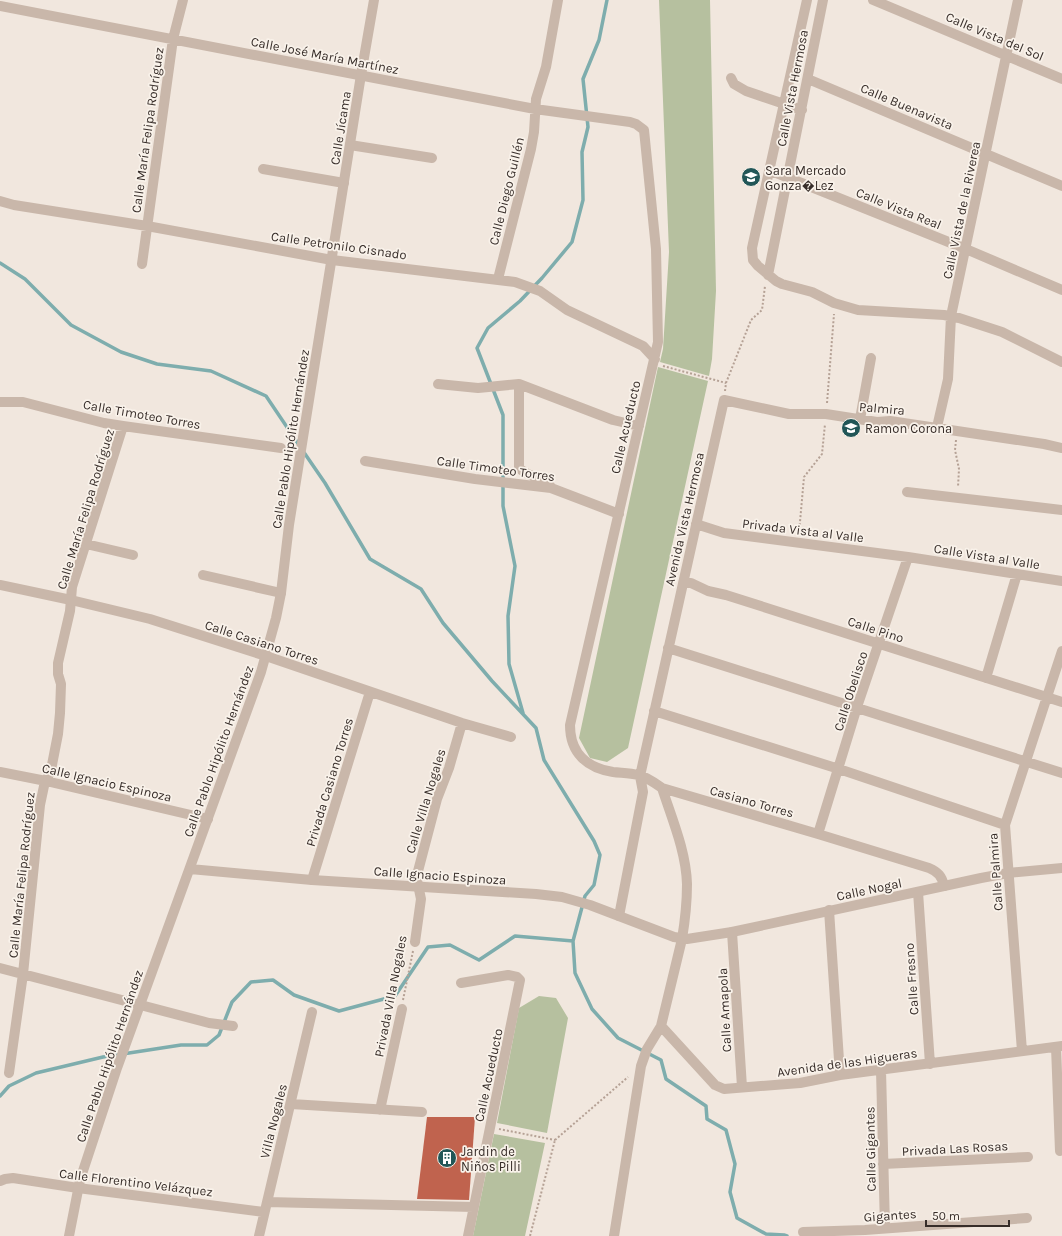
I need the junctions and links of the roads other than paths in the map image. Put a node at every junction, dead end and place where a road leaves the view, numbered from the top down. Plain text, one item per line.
1 (183, 0) edge
2 (374, 0) edge
3 (558, 0) edge
4 (807, 0) edge
5 (824, 0) edge
6 (873, 0) edge
7 (1018, 0) edge
8 (0, 6) edge
9 (173, 40) junction
10 (1007, 55) junction
11 (361, 75) junction
12 (731, 78) dead end
13 (808, 78) junction
14 (1062, 79) edge
15 (784, 104) junction
16 (536, 108) junction
17 (802, 110) junction
18 (644, 130) joint
19 (350, 145) junction
20 (986, 154) junction
21 (432, 158) dead end
22 (263, 168) dead end
23 (769, 170) junction
24 (788, 177) junction
25 (344, 183) junction
26 (1062, 186) edge
27 (0, 201) edge
28 (147, 226) junction
29 (966, 249) junction
30 (332, 260) junction
31 (142, 264) dead end
32 (768, 275) junction
33 (498, 279) junction
34 (1062, 290) edge
35 (951, 316) junction
36 (871, 358) dead end
37 (654, 361) junction
38 (1062, 362) edge
39 (438, 384) dead end
40 (519, 384) junction
41 (724, 400) joint
42 (0, 402) edge
43 (860, 420) junction
44 (123, 426) junction
45 (639, 426) junction
46 (937, 427) junction
47 (281, 448) dead end
48 (1062, 448) edge
49 (365, 461) dead end
50 (546, 487) junction
51 (908, 492) dead end
52 (1062, 510) edge
53 (619, 514) junction
54 (696, 524) junction
55 (86, 544) junction
56 (133, 555) dead end
57 (908, 557) junction
58 (1017, 574) junction
59 (203, 575) dead end
60 (1062, 581) edge
61 (683, 583) junction
62 (0, 585) edge
63 (281, 594) junction
64 (71, 600) junction
65 (878, 643) junction
66 (668, 648) junction
67 (1062, 652) edge
68 (266, 656) junction
69 (986, 678) junction
70 (370, 692) junction
71 (1047, 697) junction
72 (1062, 702) edge
73 (857, 707) junction
74 (654, 711) junction
75 (462, 723) junction
76 (570, 725) joint
77 (511, 737) dead end
78 (1026, 761) junction
79 (838, 769) junction
80 (0, 772) edge
81 (1062, 773) edge
82 (640, 776) junction
83 (46, 781) junction
84 (662, 788) junction
85 (208, 819) junction
86 (1005, 825) junction
87 (818, 834) junction
88 (1062, 868) edge
89 (190, 869) junction
90 (1008, 873) junction
91 (312, 880) junction
92 (944, 886) junction
93 (419, 888) junction
94 (918, 892) junction
95 (829, 910) junction
96 (619, 916) junction
97 (732, 932) junction
98 (682, 939) junction
99 (415, 942) road end
100 (0, 968) edge
101 (23, 974) junction
102 (461, 983) dead end
103 (140, 1006) junction
104 (402, 1009) road end
105 (312, 1012) dead end
106 (232, 1026) dead end
107 (661, 1026) junction
108 (1059, 1046) edge
109 (1022, 1051) junction
110 (930, 1064) junction
111 (881, 1070) junction
112 (9, 1073) dead end
113 (840, 1075) junction
114 (742, 1087) junction
115 (291, 1104) junction
116 (380, 1110) junction
117 (422, 1112) dead end
118 (1060, 1151) dead end
119 (1028, 1157) dead end
120 (883, 1164) junction
121 (2, 1180) edge
122 (78, 1188) junction
123 (267, 1202) junction
124 (474, 1207) junction
125 (264, 1212) junction
126 (1027, 1218) dead end
127 (885, 1228) junction
128 (803, 1232) dead end
129 (69, 1236) edge
130 (258, 1236) edge
131 (468, 1236) edge
132 (614, 1236) edge

1 - 9 street, Calle María Felipa Rodríguez
2 - 11 street, Calle Jícama
3 - 16 street, Calle Diego Guillén
4 - 15 street, Calle Vista Hermosa
5 - 13 street, Calle Vista Hermosa
6 - 10 street, Calle Vista del Sol
7 - 10 street, Calle Vista de la Riverea
8 - 9 street, Calle José María Martínez
9 - 11 street, Calle José María Martínez
9 - 28 street, Calle María Felipa Rodríguez
10 - 14 street, Calle Vista del Sol
10 - 20 street, Calle Vista de la Riverea
11 - 16 street, Calle José María Martínez
11 - 19 street, Calle Jícama
12 - 15 street
13 - 17 street, Calle Vista Hermosa
13 - 20 street, Calle Buenavista
15 - 17 street
15 - 23 street, Calle Vista Hermosa
16 - 18 street, Calle José María Martínez
16 - 33 street, Calle Diego Guillén
17 - 24 street, Calle Vista Hermosa
18 - 37 street, Calle Acueducto
19 - 21 street
19 - 25 street, Calle Jícama
20 - 26 street, Calle Buenavista
20 - 29 street, Calle Vista de la Riverea
22 - 25 street
23 - 24 street, Calle Vista Real
23 - 32 street, Calle Vista Hermosa
24 - 29 street, Calle Vista Real
24 - 32 street, Calle Vista Hermosa
25 - 30 street, Calle Jícama
27 - 28 street, Calle Petronilo Cisnado
28 - 30 street, Calle Petronilo Cisnado
28 - 31 street, Calle María Felipa Rodríguez
29 - 34 street, Calle Vista Real
29 - 35 street, Calle Vista de la Riverea
30 - 33 street, Calle Petronilo Cisnado
30 - 63 street, Calle Pablo Hipólito Hernández
32 - 35 street
33 - 37 street, Calle Petronilo Cisnado
35 - 38 street
35 - 46 street, Calle Vista de la Riverea
36 - 43 street
37 - 45 street, Calle Acueducto
39 - 40 street
40 - 45 street
40 - 50 street
41 - 43 street, Palmira
41 - 54 street, Avenida Vista Hermosa
42 - 44 street, Calle Timoteo Torres
43 - 46 street, Palmira
44 - 47 street, Calle Timoteo Torres
44 - 55 street, Calle María Felipa Rodríguez
45 - 53 street, Calle Acueducto
46 - 48 street, Palmira
49 - 50 street, Calle Timoteo Torres
50 - 53 street, Calle Timoteo Torres
51 - 52 street
53 - 76 street, Calle Acueducto
54 - 57 street, Privada Vista al Valle
54 - 61 street, Avenida Vista Hermosa
55 - 56 street
55 - 64 street, Calle María Felipa Rodríguez
57 - 58 street, Calle Vista al Valle
57 - 65 street, Calle Obelisco
58 - 60 street, Calle Vista al Valle
58 - 69 street
59 - 63 street
61 - 65 street, Calle Pino
61 - 66 street, Avenida Vista Hermosa
62 - 64 street, Calle Casiano Torres
63 - 68 street, Calle Pablo Hipólito Hernández
64 - 68 street, Calle Casiano Torres
64 - 83 street, Calle María Felipa Rodríguez
65 - 69 street, Calle Pino
65 - 73 street, Calle Obelisco
66 - 73 street
66 - 74 street, Avenida Vista Hermosa
67 - 71 street, Calle Palmira
68 - 70 street, Calle Casiano Torres
68 - 85 street, Calle Pablo Hipólito Hernández
69 - 71 street, Calle Pino
70 - 75 street, Calle Casiano Torres
70 - 91 street, Privada Casiano Torres
71 - 72 street, Calle Pino
71 - 78 street, Calle Palmira
73 - 78 street
73 - 79 street, Calle Obelisco
74 - 79 street
74 - 82 street, Avenida Vista Hermosa
75 - 77 street, Calle Casiano Torres
75 - 93 street, Calle Villa Nogales
76 - 82 street, Casiano Torres
78 - 81 street
78 - 86 street, Calle Palmira
79 - 86 street
79 - 87 street, Calle Obelisco
80 - 83 street, Calle Ignacio Espinoza
82 - 84 street, Casiano Torres
82 - 96 street, Avenida Vista Hermosa
83 - 85 street, Calle Ignacio Espinoza
83 - 101 street, Calle María Felipa Rodríguez
84 - 87 street, Casiano Torres
84 - 98 street
85 - 89 street, Calle Pablo Hipólito Hernández
86 - 90 street, Calle Palmira
87 - 92 street, Casiano Torres
88 - 90 street, Calle Nogal
89 - 91 street, Calle Ignacio Espinoza
89 - 103 street, Calle Pablo Hipólito Hernández
90 - 92 street, Calle Nogal
90 - 109 street, Calle Palmira
91 - 93 street, Calle Ignacio Espinoza
92 - 94 street, Calle Nogal
93 - 96 street, Calle Ignacio Espinoza
93 - 99 street, Privada Villa Nogales
94 - 95 street, Calle Nogal
94 - 110 street, Calle Fresno
95 - 97 street, Calle Nogal
95 - 113 street
96 - 98 street, Calle Ignacio Espinoza
97 - 98 street, Calle Nogal
97 - 114 street, Calle Amapola
98 - 107 street
100 - 101 street
101 - 103 street
101 - 112 street, Calle María Felipa Rodríguez
102 - 124 street, Calle Acueducto
103 - 106 street
103 - 122 street, Calle Pablo Hipólito Hernández
104 - 116 street, Privada Villa Nogales
105 - 115 street, Villa Nogales
107 - 114 street, Avenida de las Higueras
107 - 132 street
108 - 109 street, Avenida de las Higueras
108 - 118 street
109 - 110 street, Avenida de las Higueras
110 - 111 street, Avenida de las Higueras
111 - 113 street, Avenida de las Higueras
111 - 120 street, Calle Gigantes
113 - 114 street, Avenida de las Higueras
115 - 116 street
115 - 123 street, Villa Nogales
116 - 117 street
119 - 120 street, Privada Las Rosas
120 - 127 street, Calle Gigantes
121 - 122 street, Calle Florentino Velázquez
122 - 125 street, Calle Florentino Velázquez
122 - 129 street, Calle Pablo Hipólito Hernández
123 - 124 street
123 - 125 street, Villa Nogales
124 - 131 street, Calle Acueducto
125 - 130 street, Villa Nogales
126 - 127 street, Gigantes
127 - 128 street, Gigantes

